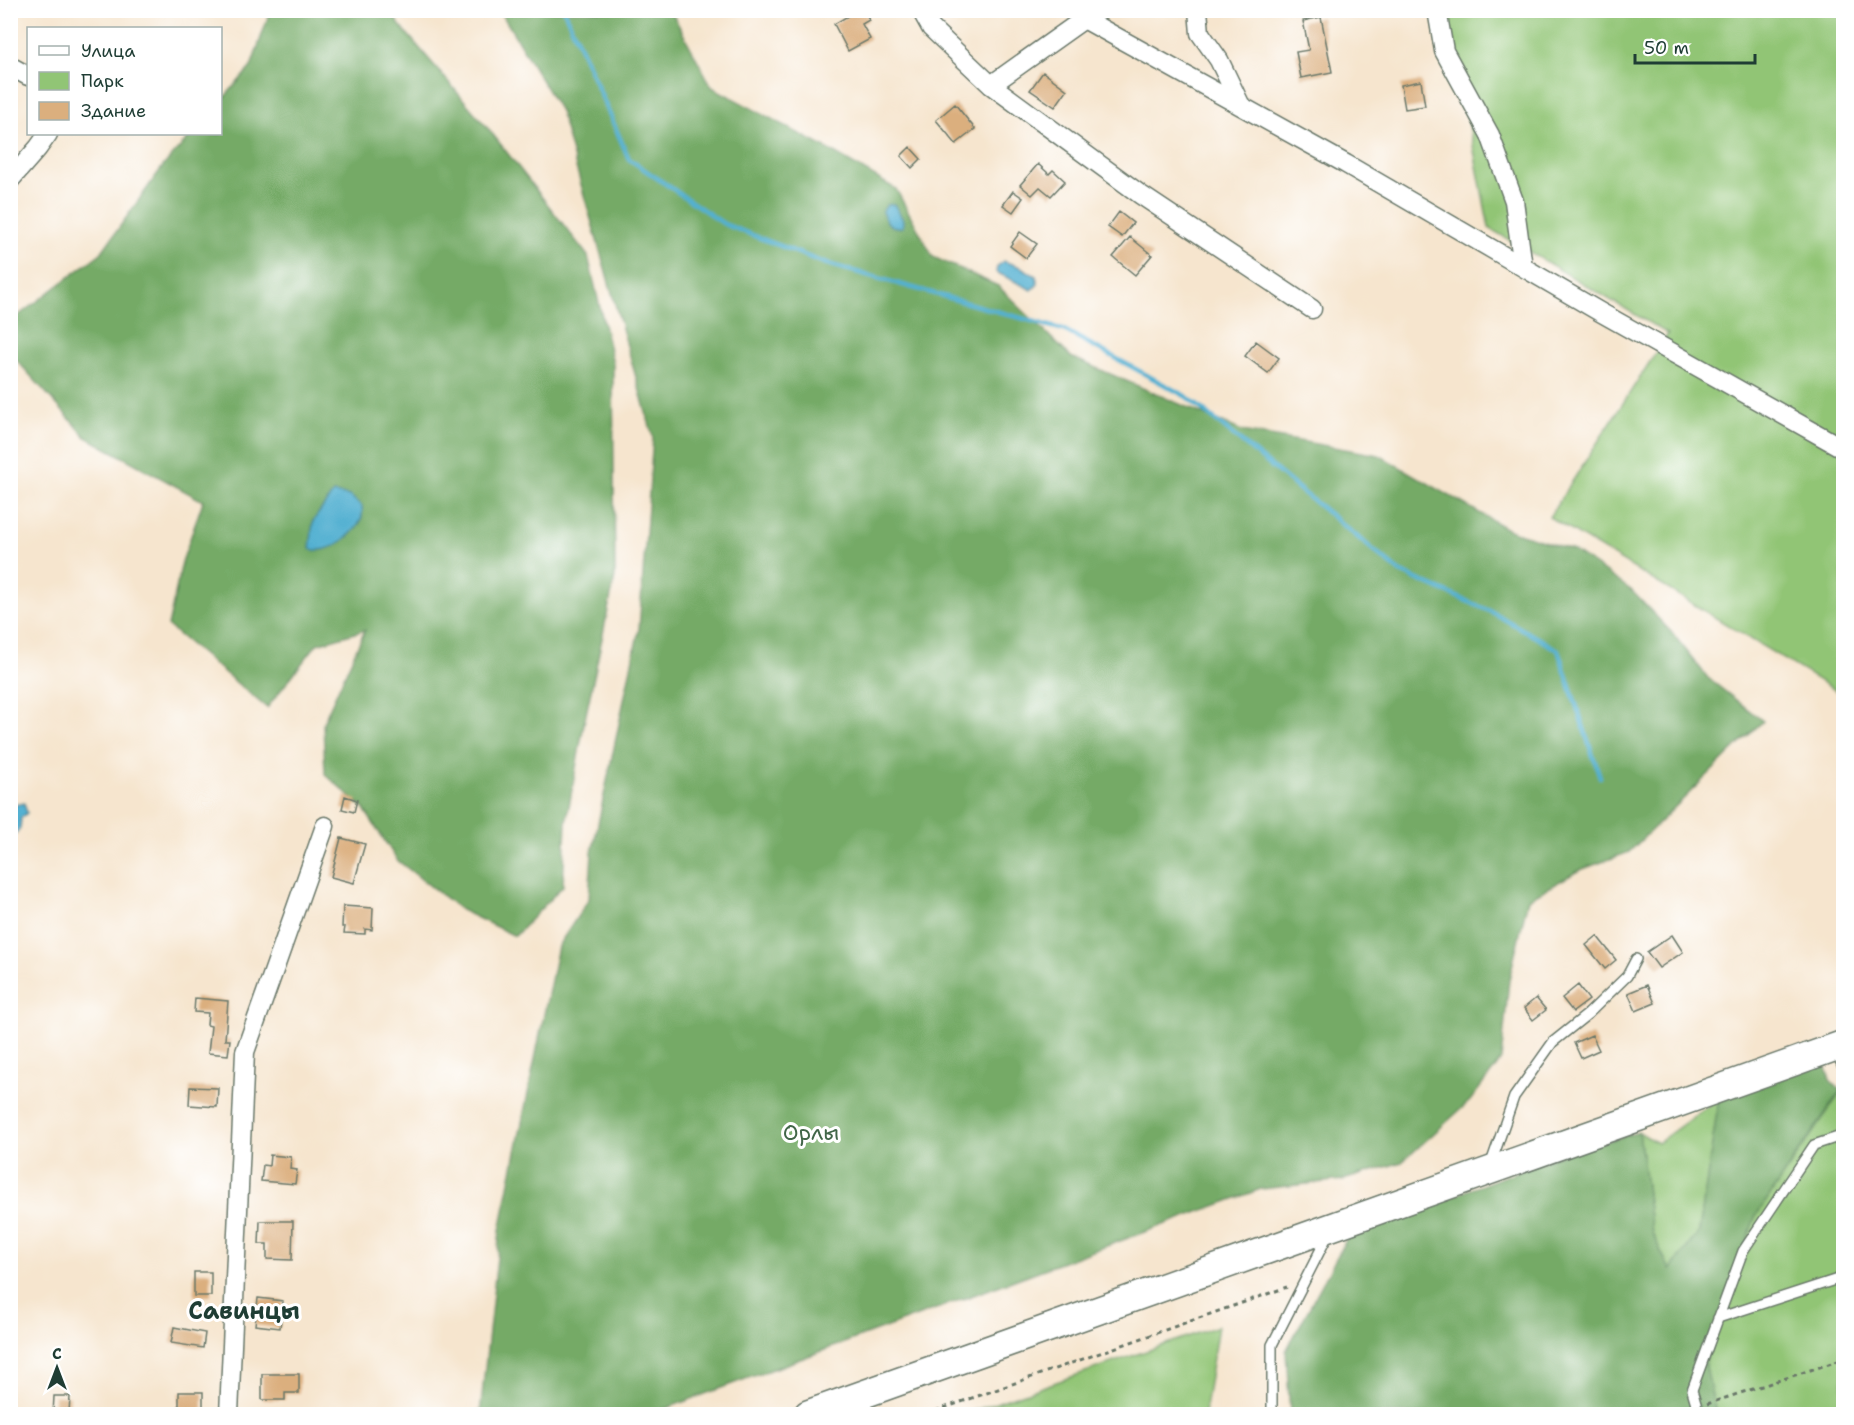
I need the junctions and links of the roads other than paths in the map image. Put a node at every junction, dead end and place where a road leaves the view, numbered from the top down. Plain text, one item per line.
1 (921, 10) edge
2 (1198, 10) edge
3 (1437, 10) edge
4 (10, 66) edge
5 (27, 74) edge
6 (991, 85) junction
7 (1241, 106) junction
8 (47, 135) edge
9 (10, 180) edge
10 (1523, 267) junction
11 (1312, 309) dead end
12 (1844, 449) edge
13 (325, 826) dead end
14 (1636, 959) dead end
15 (1841, 1054) edge
16 (1844, 1135) edge
17 (1488, 1171) junction
18 (1332, 1227) junction
19 (1844, 1277) edge
20 (1718, 1318) junction
21 (1698, 1411) edge
22 (229, 1414) edge
23 (808, 1414) edge
24 (1272, 1414) edge

1 - 6 street
2 - 7 street
3 - 10 street
4 - 5 street
6 - 7 street
6 - 11 street
7 - 10 street
8 - 9 street
10 - 12 street
13 - 22 street
14 - 17 lane
15 - 17 main road
16 - 20 lane
17 - 18 main road
18 - 23 main road
18 - 24 lane
19 - 20 lane
20 - 21 lane

